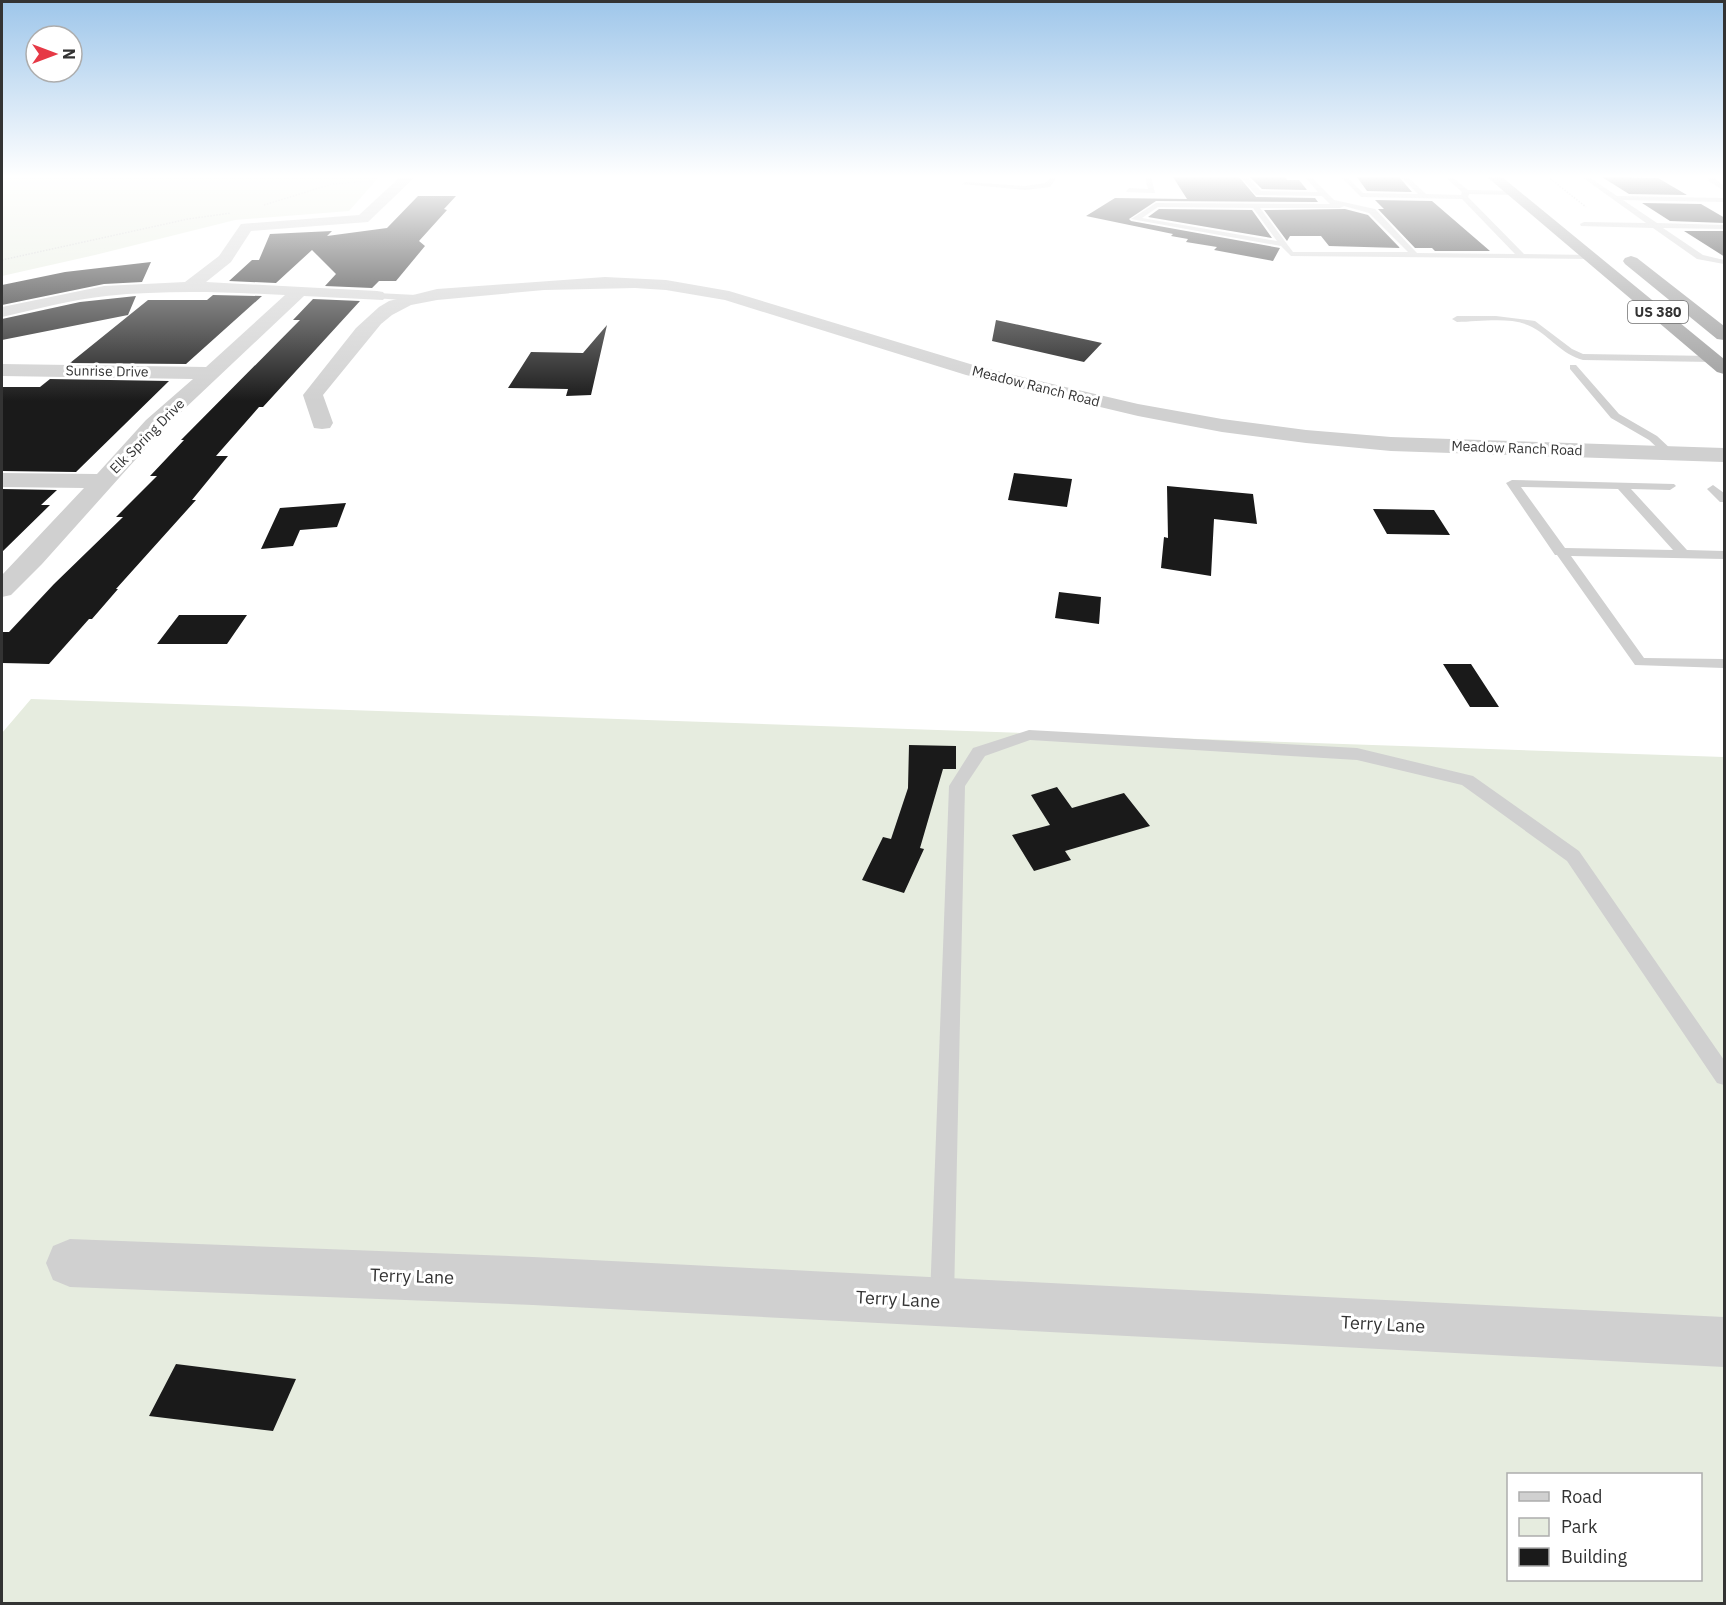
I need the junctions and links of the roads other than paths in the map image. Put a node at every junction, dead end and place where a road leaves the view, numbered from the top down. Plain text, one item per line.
1 (230, 252) edge
2 (1289, 252) edge
3 (1411, 252) edge
4 (1518, 252) edge
5 (1585, 252) edge
6 (1692, 252) edge
7 (1414, 255) junction
8 (1522, 256) junction
9 (1591, 257) junction
10 (1725, 262) edge
11 (189, 288) junction
12 (300, 291) junction
13 (377, 296) joint
14 (416, 298) junction
15 (2, 312) edge
16 (1457, 319) dead end
17 (1725, 335) edge
18 (1719, 364) edge
19 (1573, 367) dead end
20 (2, 370) edge
21 (212, 373) junction
22 (322, 423) dead end
23 (1669, 453) junction
24 (1725, 455) edge
25 (2, 480) edge
26 (102, 481) junction
27 (1621, 485) junction
28 (1670, 486) dead end
29 (1713, 489) dead end
30 (1725, 499) edge
31 (1559, 552) junction
32 (1683, 554) junction
33 (1725, 555) edge
34 (2, 589) edge
35 (1725, 664) edge
36 (1725, 1076) edge
37 (70, 1263) dead end
38 (941, 1302) junction
39 (1725, 1342) edge

1 - 11 street
2 - 7 lane
3 - 7 lane
4 - 8 lane
5 - 9 highway, US 380
6 - 10 lane
7 - 8 lane
8 - 9 lane
9 - 17 highway, US 380
9 - 18 highway, US 380
11 - 12 street
11 - 15 street
12 - 13 street
12 - 21 street, Elk Spring Drive
13 - 14 lane
14 - 22 street, Meadow Ranch Road
14 - 23 street, Meadow Ranch Road
16 - 18 lane
19 - 23 lane
20 - 21 street, Sunrise Drive
21 - 26 street, Elk Spring Drive
23 - 24 street, Meadow Ranch Road
25 - 26 street
26 - 34 street, Elk Spring Drive
27 - 28 lane
27 - 31 lane
27 - 32 lane
29 - 30 lane
31 - 32 lane
31 - 35 lane
32 - 33 lane
36 - 38 lane
37 - 38 street, Terry Lane
38 - 39 street, Terry Lane

